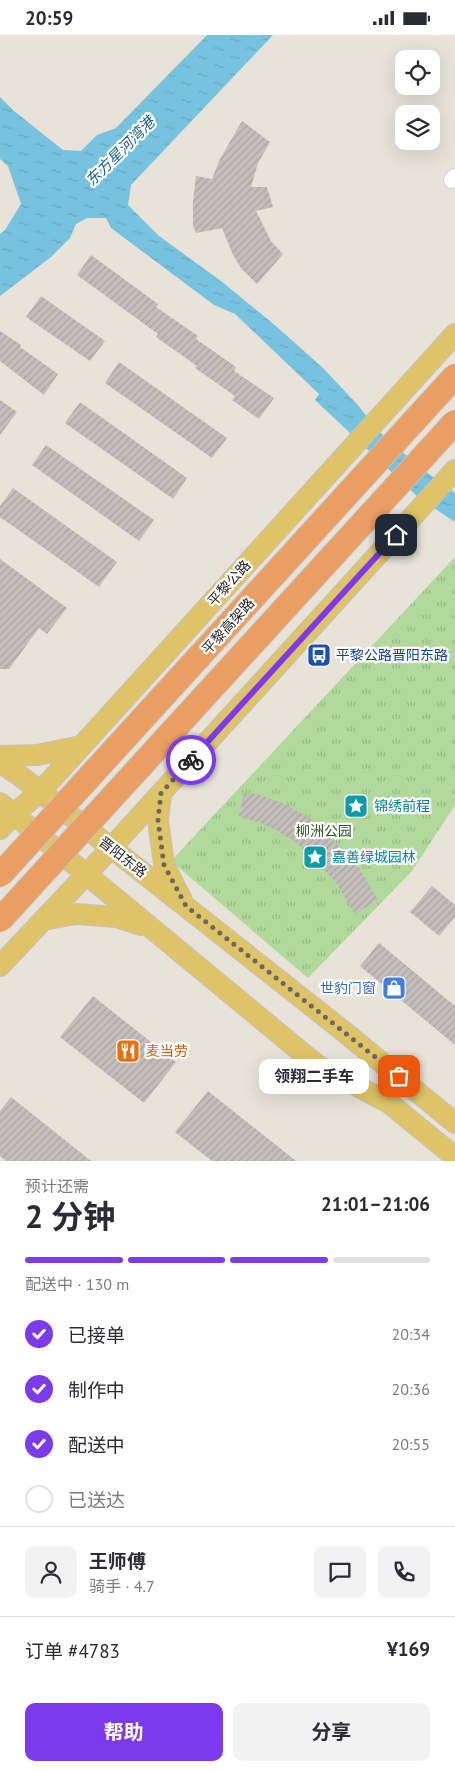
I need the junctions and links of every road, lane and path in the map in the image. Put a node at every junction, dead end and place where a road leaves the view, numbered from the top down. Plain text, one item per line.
1 (455, 334) edge
2 (455, 376) edge
3 (455, 422) edge
4 (452, 474) edge
5 (81, 746) junction
6 (0, 756) edge
7 (0, 763) edge
8 (40, 791) junction
9 (161, 793) junction
10 (7, 809) edge
11 (0, 829) edge
12 (111, 848) junction
13 (85, 873) junction
14 (0, 875) edge
15 (186, 906) junction
16 (0, 920) edge
17 (43, 920) junction
18 (152, 928) junction
19 (0, 966) edge
20 (455, 1123) edge
21 (455, 1157) edge

1 - 5 main road, 平黎公路
2 - 14 highway, 平黎高架路, bridge
3 - 16 highway, bridge
4 - 9 main road
5 - 6 main road
5 - 8 main road, 平黎公路
7 - 8 main road, 晋阳东路
8 - 10 main road, 平黎公路
8 - 12 main road, 晋阳东路
9 - 12 main road
9 - 15 main road
10 - 11 main road, 平黎公路
10 - 13 main road
12 - 13 main road
12 - 15 main road, 晋阳东路
13 - 17 main road
13 - 18 main road
15 - 20 main road, 晋阳东路
17 - 18 main road
17 - 19 main road
18 - 21 main road

